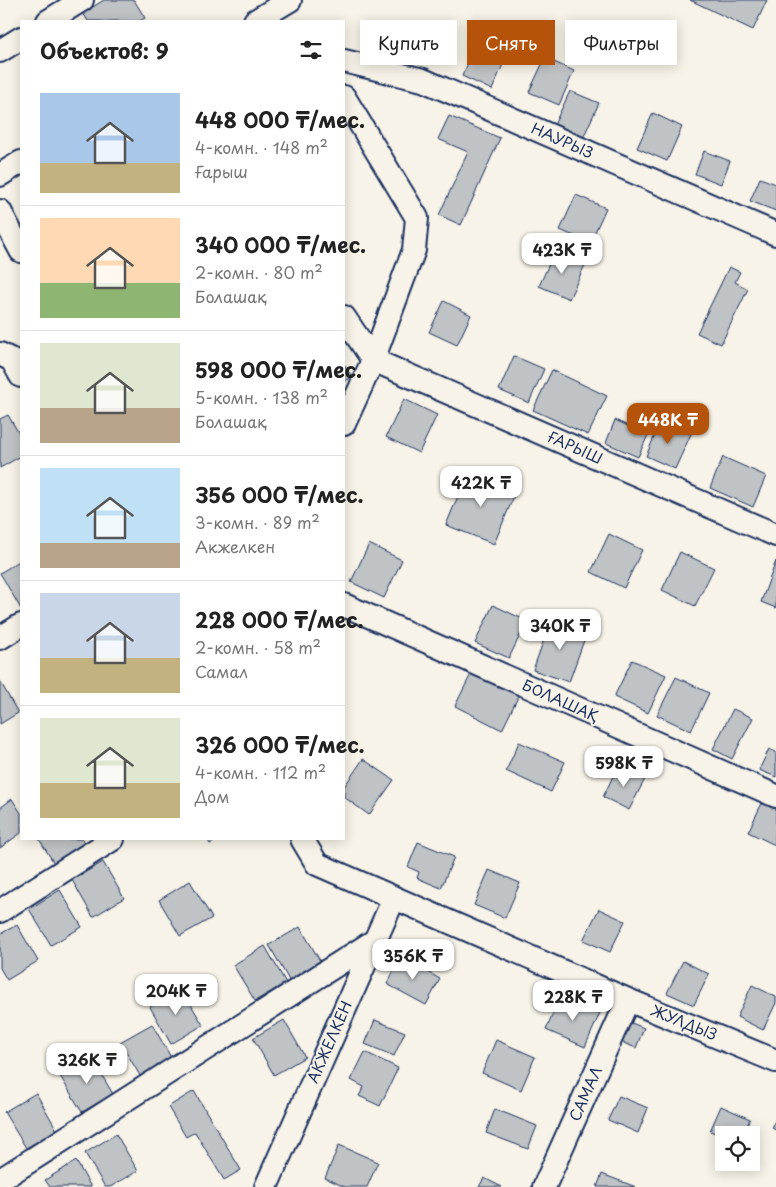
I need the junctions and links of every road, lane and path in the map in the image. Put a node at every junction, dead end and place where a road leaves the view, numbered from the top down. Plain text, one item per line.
1 (82, 0) edge
2 (50, 20) edge
3 (20, 39) edge
4 (0, 51) edge
5 (345, 61) edge
6 (345, 99) edge
7 (20, 163) edge
8 (0, 175) edge
9 (0, 211) edge
10 (776, 234) edge
11 (20, 249) edge
12 (345, 318) edge
13 (373, 360) junction
14 (345, 422) edge
15 (776, 536) edge
16 (345, 605) edge
17 (20, 626) edge
18 (0, 638) edge
19 (776, 796) edge
20 (111, 840) edge
21 (303, 840) edge
22 (394, 898) junction
23 (0, 910) edge
24 (374, 941) junction
25 (628, 1000) junction
26 (776, 1061) edge
27 (0, 1180) edge
28 (266, 1187) edge
29 (544, 1187) edge

1 - 2 street
3 - 4 street
5 - 10 street, НАУРЫЗ
6 - 13 street
7 - 8 street
9 - 11 street
12 - 13 street
13 - 14 street
13 - 15 street, ҒАРЫШ
16 - 19 street, БОЛАШАҚ
17 - 18 street
20 - 23 street
21 - 22 street, ЖУЛДЫЗ
22 - 24 street, АКЖЕЛКЕН
22 - 25 street, ЖУЛДЫЗ
24 - 27 street
24 - 28 street, АКЖЕЛКЕН
25 - 26 street, ЖУЛДЫЗ
25 - 29 street, САМАЛ

